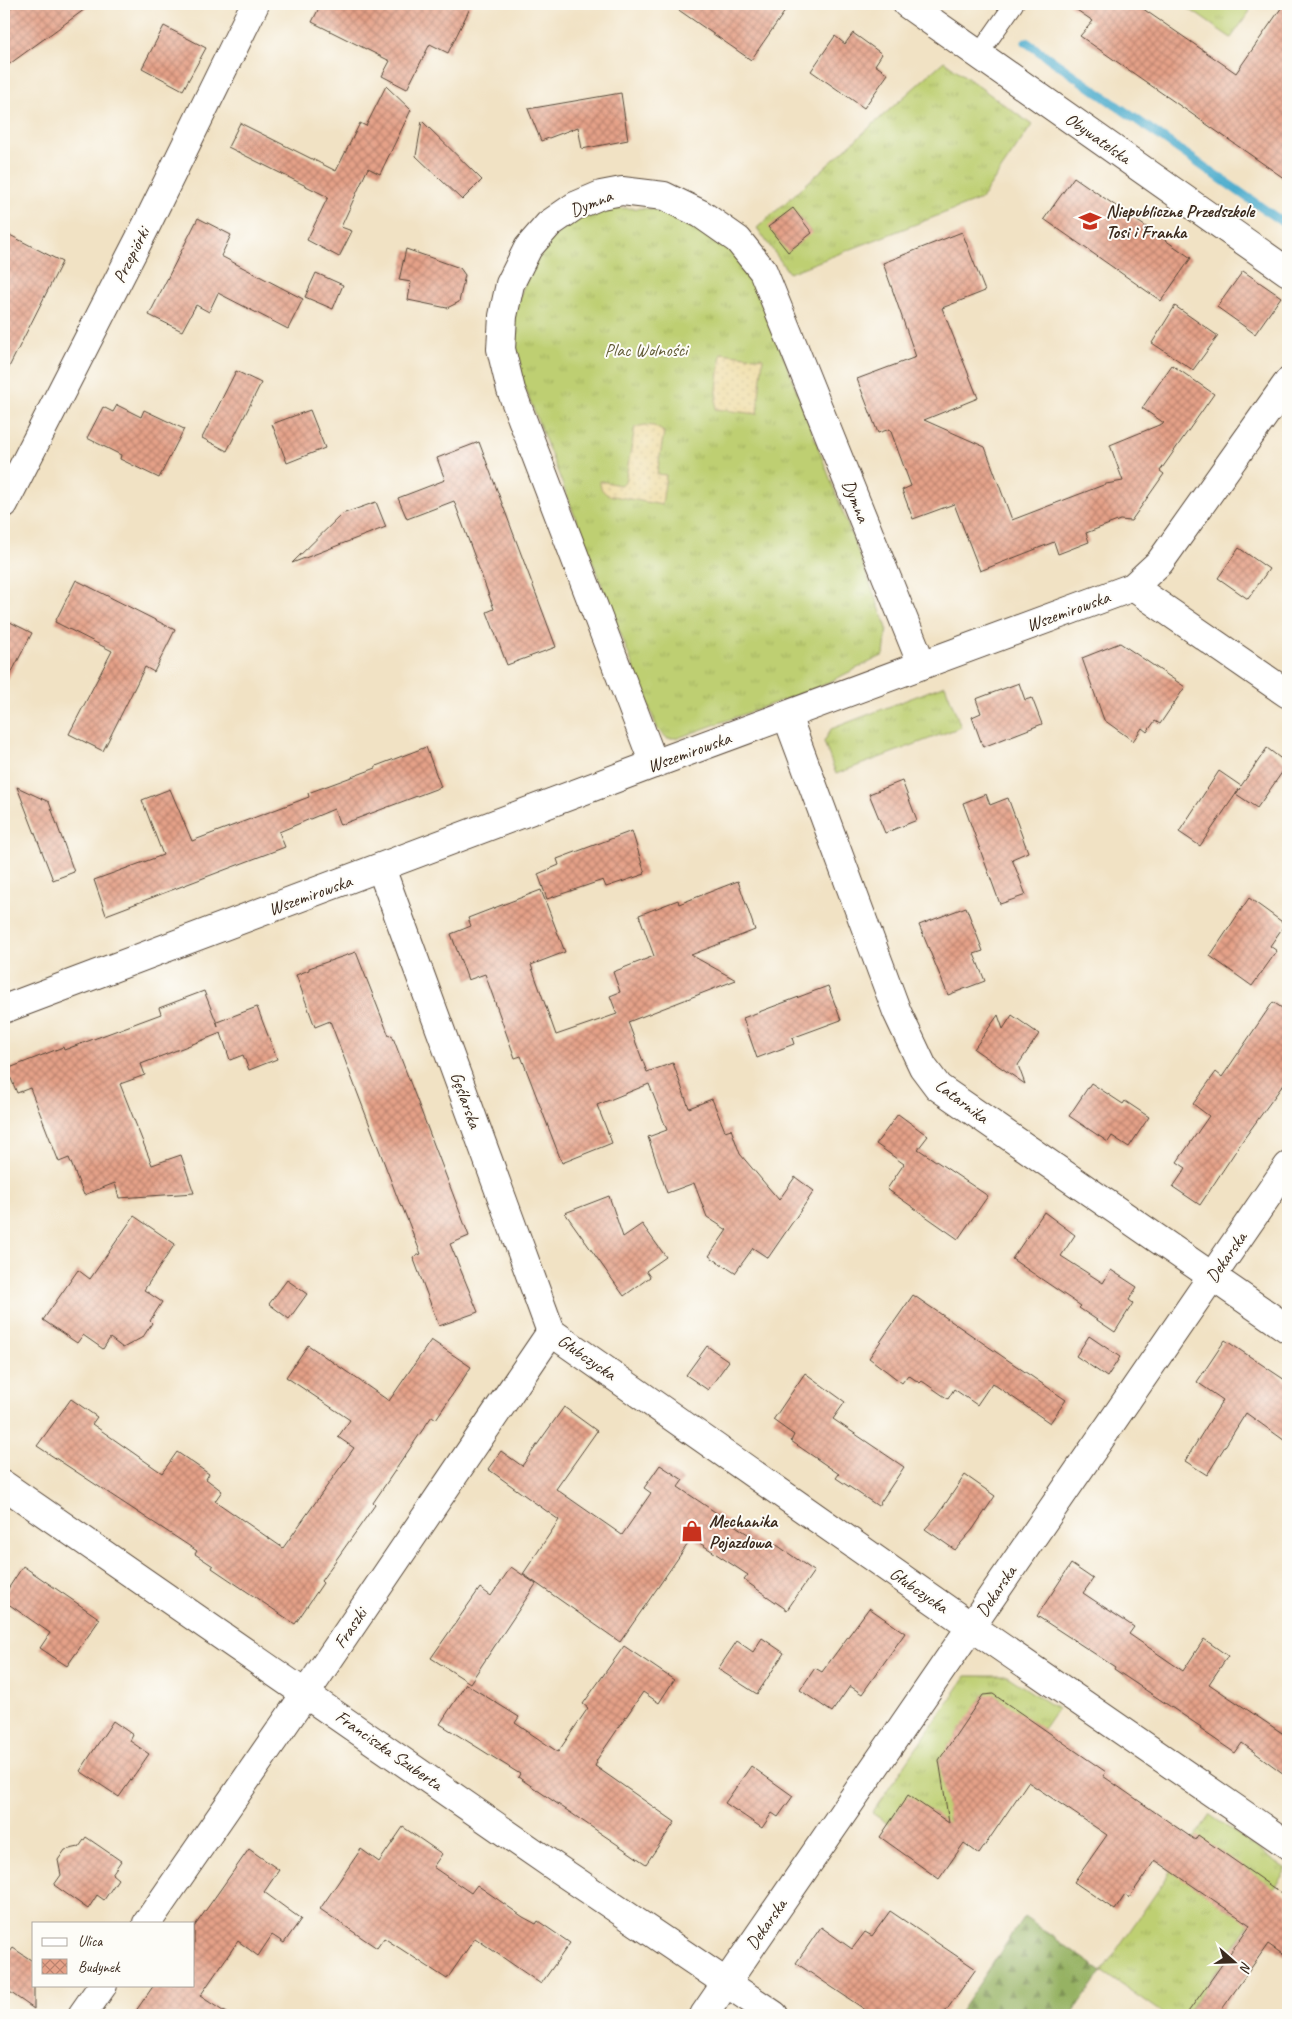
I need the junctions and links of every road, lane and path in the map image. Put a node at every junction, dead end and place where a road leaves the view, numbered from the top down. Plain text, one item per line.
1 (255, 4) edge
2 (907, 4) edge
3 (1014, 4) edge
4 (979, 54) junction
5 (1288, 272) edge
6 (1288, 382) edge
7 (4, 504) edge
8 (1133, 587) junction
9 (922, 665) junction
10 (1288, 694) edge
11 (787, 716) junction
12 (654, 764) junction
13 (380, 868) junction
14 (4, 1009) edge
15 (1288, 1166) edge
16 (1212, 1276) junction
17 (1288, 1329) edge
18 (551, 1332) junction
19 (4, 1484) edge
20 (972, 1627) junction
21 (306, 1693) junction
22 (1288, 1845) edge
23 (148, 1922) edge
24 (726, 1982) junction
25 (102, 1986) edge
26 (82, 2015) edge
27 (704, 2015) edge
28 (774, 2015) edge

1 - 7 street, Przepiórki
2 - 4 street, Obywatelska
3 - 4 lane
4 - 5 street, Obywatelska
6 - 8 street, Wszemirowska
8 - 9 street, Wszemirowska
8 - 10 street
9 - 11 street, Wszemirowska
9 - 12 street, Dymna
11 - 12 street, Wszemirowska
11 - 16 street, Latarnika
12 - 13 street, Wszemirowska
13 - 14 street, Wszemirowska
13 - 18 street, Gęślarska
15 - 16 street, Dekarska
16 - 17 street, Latarnika
16 - 20 street, Dekarska
18 - 20 street, Głubczycka
18 - 21 street, Fraszki
19 - 21 street, Franciszka Szuberta
20 - 22 street, Głubczycka
20 - 24 street, Dekarska
21 - 23 street, Fraszki
21 - 24 street, Franciszka Szuberta
24 - 27 street, Dekarska
24 - 28 street, Franciszka Szuberta
25 - 26 street

